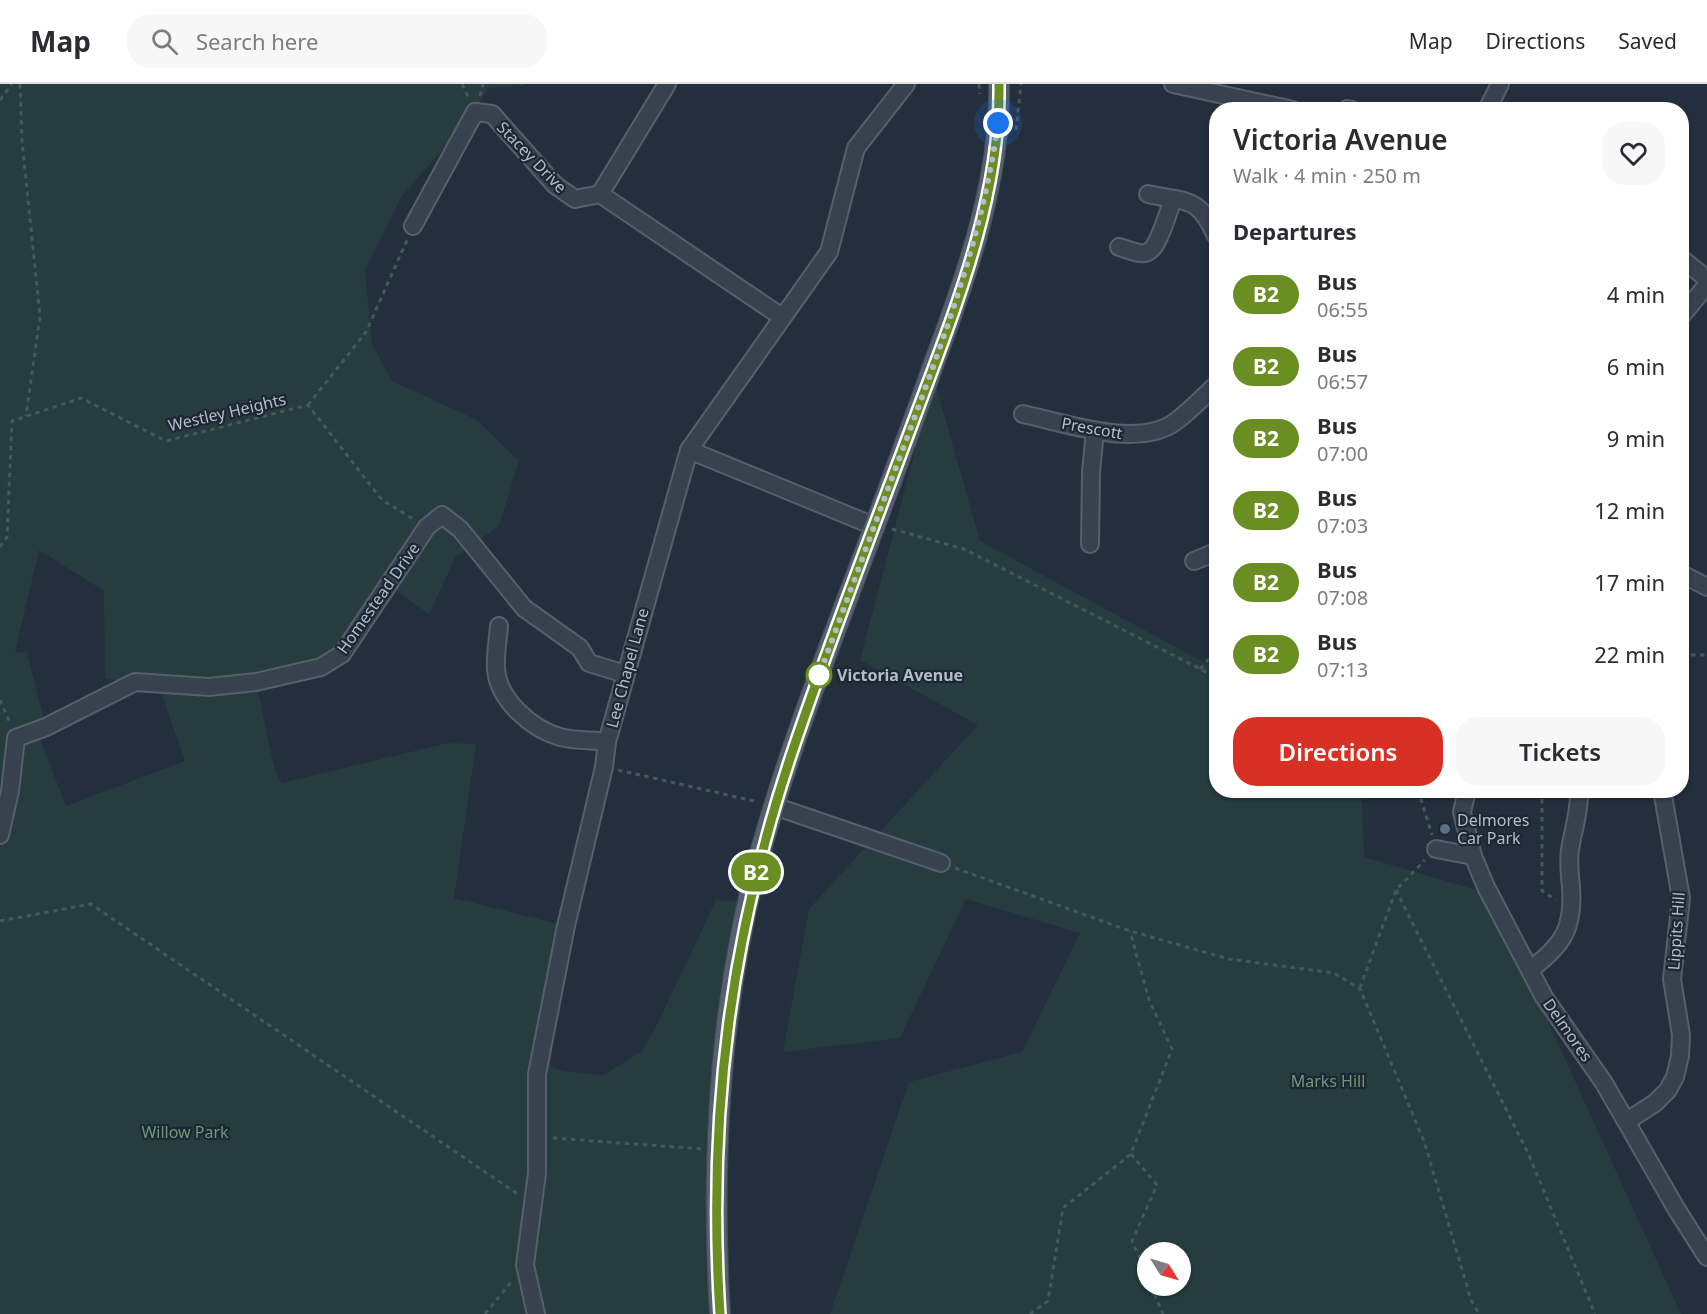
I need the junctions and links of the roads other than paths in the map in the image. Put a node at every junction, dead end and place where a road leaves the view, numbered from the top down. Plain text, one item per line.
1 (666, 84) edge
2 (906, 84) edge
3 (999, 84) edge
4 (1173, 84) edge
5 (1500, 84) edge
6 (1256, 102) edge
7 (1491, 102) edge
8 (600, 194) junction
9 (1148, 194) dead end
10 (1173, 200) junction
11 (1209, 220) edge
12 (413, 226) road end
13 (1119, 247) dead end
14 (1689, 265) edge
15 (1707, 279) edge
16 (1707, 285) edge
17 (1689, 307) edge
18 (782, 317) junction
19 (1209, 391) edge
20 (1023, 414) dead end
21 (1095, 431) junction
22 (689, 450) junction
23 (874, 526) junction
24 (1090, 543) dead end
25 (1209, 555) edge
26 (1194, 561) dead end
27 (1689, 578) edge
28 (1707, 587) edge
29 (499, 626) dead end
30 (625, 674) junction
31 (607, 742) junction
32 (1465, 798) edge
33 (1579, 798) edge
34 (1663, 798) edge
35 (774, 806) junction
36 (0, 835) edge
37 (1436, 849) road end
38 (1473, 856) junction
39 (941, 864) road end
40 (1531, 969) junction
41 (1627, 1121) junction
42 (1707, 1257) edge
43 (536, 1314) edge
44 (720, 1314) edge

1 - 8 street
2 - 18 street, Lee Chapel Lane
3 - 23 main road
4 - 6 street
5 - 7 street
8 - 12 street, Stacey Drive
8 - 18 street
9 - 10 street
10 - 11 street
10 - 13 street
14 - 15 street
16 - 17 street
18 - 22 street, Lee Chapel Lane
19 - 21 street, Prescott
20 - 21 street, Prescott
21 - 24 street
22 - 23 street
22 - 30 street, Lee Chapel Lane
23 - 35 main road
25 - 26 street
27 - 28 street
29 - 31 street
30 - 31 street, Lee Chapel Lane
30 - 36 street, Homestead Drive
31 - 43 street, Lee Chapel Lane
32 - 38 street, Delmores
33 - 40 street
34 - 41 street, Lippits Hill
35 - 39 street
35 - 44 main road
37 - 38 street
38 - 40 street, Delmores
40 - 41 street, Delmores
41 - 42 street, Delmores

